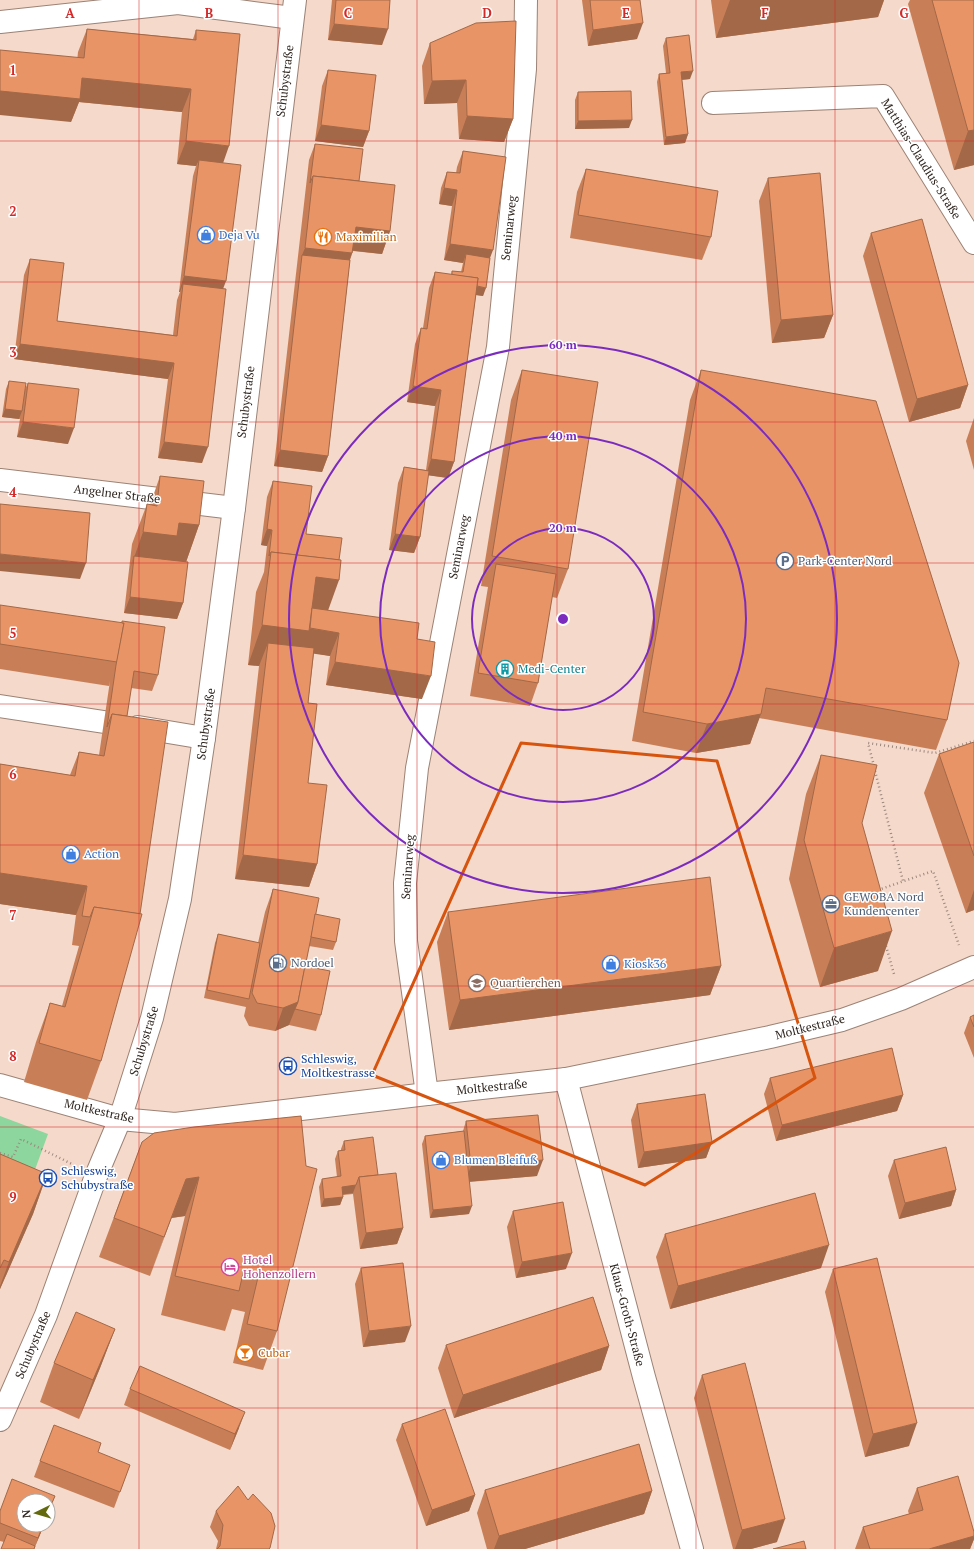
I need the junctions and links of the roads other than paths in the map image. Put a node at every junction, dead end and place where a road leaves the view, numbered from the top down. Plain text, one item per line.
1 (526, 0) edge
2 (293, 9) edge
3 (0, 22) edge
4 (713, 103) dead end
5 (974, 243) edge
6 (0, 480) edge
7 (234, 508) junction
8 (0, 706) edge
9 (204, 738) junction
10 (971, 969) edge
11 (566, 1079) junction
12 (0, 1085) edge
13 (427, 1094) junction
14 (120, 1118) junction
15 (0, 1420) edge
16 (692, 1549) edge

1 - 13 street, Seminarweg
2 - 3 street
2 - 7 street, Schubystraße
4 - 5 street, Matthias-Claudius-Straße
6 - 7 street, Angelner Straße
7 - 9 street, Schubystraße
8 - 9 street
9 - 14 street, Schubystraße
10 - 11 street, Moltkestraße
11 - 13 street, Moltkestraße
11 - 16 street, Klaus-Groth-Straße
12 - 14 street, Moltkestraße
13 - 14 street, Moltkestraße
14 - 15 street, Schubystraße

